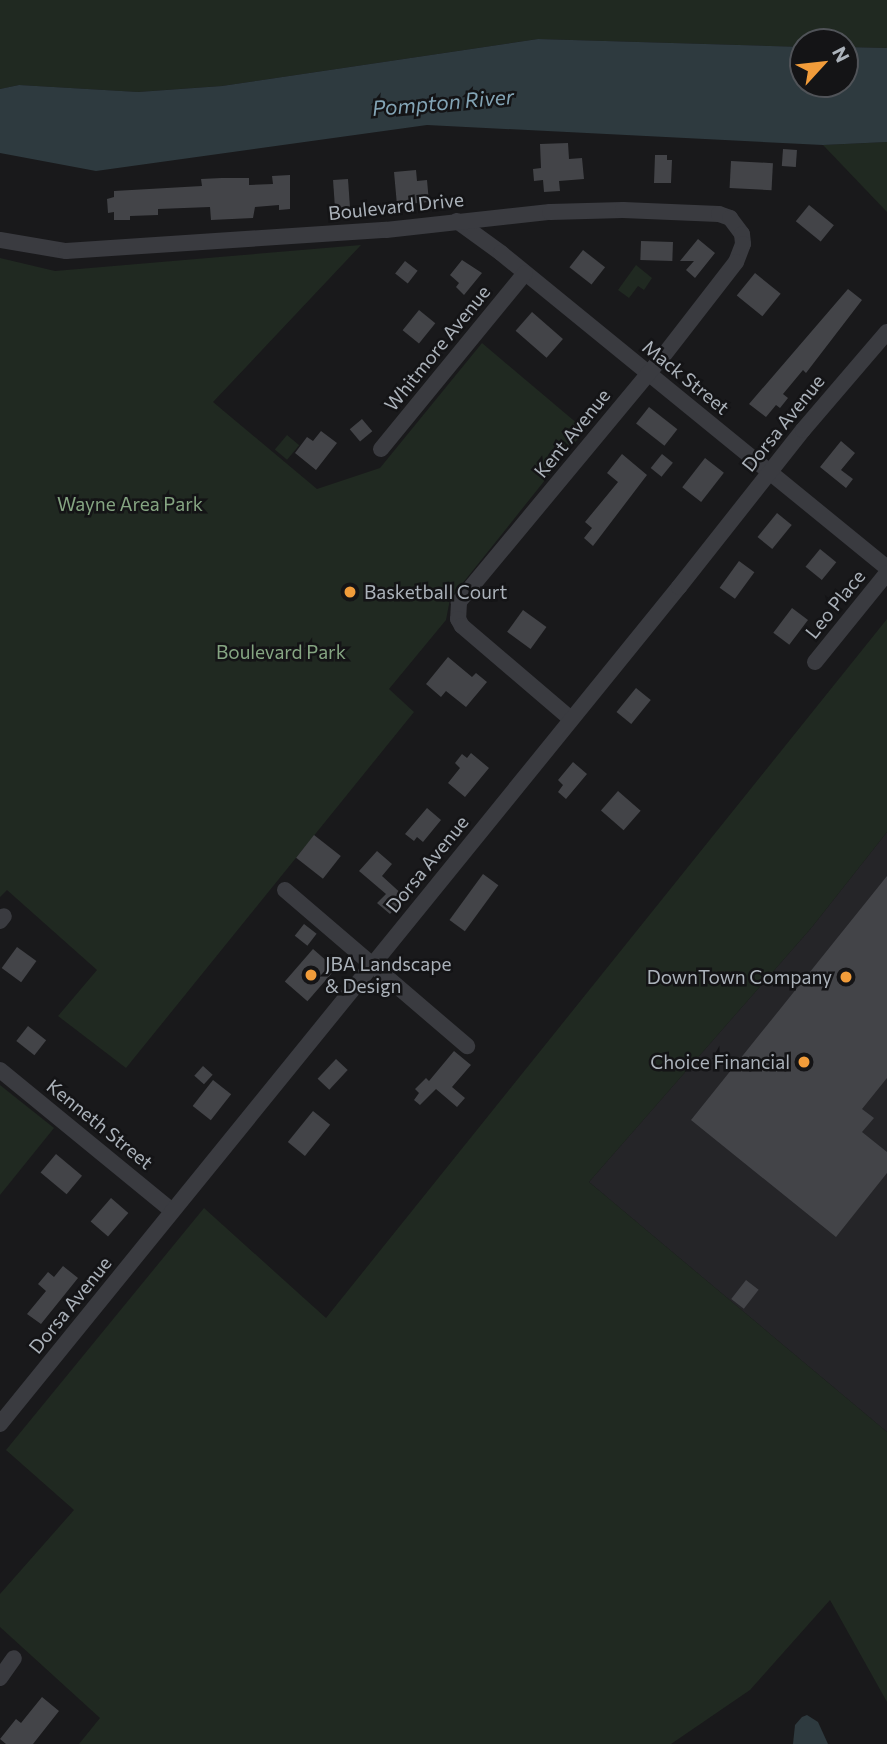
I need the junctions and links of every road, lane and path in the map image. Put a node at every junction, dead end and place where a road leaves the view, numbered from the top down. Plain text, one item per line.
1 (457, 221) junction
2 (0, 240) edge
3 (525, 273) junction
4 (725, 275) joint
5 (887, 332) edge
6 (648, 373) junction
7 (381, 449) dead end
8 (769, 471) junction
9 (887, 571) edge
10 (815, 662) dead end
11 (571, 719) junction
12 (285, 890) dead end
13 (374, 964) junction
14 (467, 1046) dead end
15 (0, 1070) edge
16 (172, 1211) junction
17 (0, 1423) edge
18 (14, 1658) dead end
19 (0, 1678) edge

1 - 2 street, Boulevard Drive
1 - 3 street, Mack Street
1 - 4 street, Boulevard Drive
3 - 6 street, Mack Street
3 - 7 street, Whitmore Avenue
4 - 6 street, Kent Avenue
5 - 8 street, Dorsa Avenue
6 - 8 street, Mack Street
6 - 11 street, Kent Avenue
8 - 9 street, Mack Street
8 - 11 street, Dorsa Avenue
9 - 10 street, Leo Place
11 - 13 street, Dorsa Avenue
12 - 13 street
13 - 14 street
13 - 16 street, Dorsa Avenue
15 - 16 street, Kenneth Street
16 - 17 street, Dorsa Avenue
18 - 19 street

